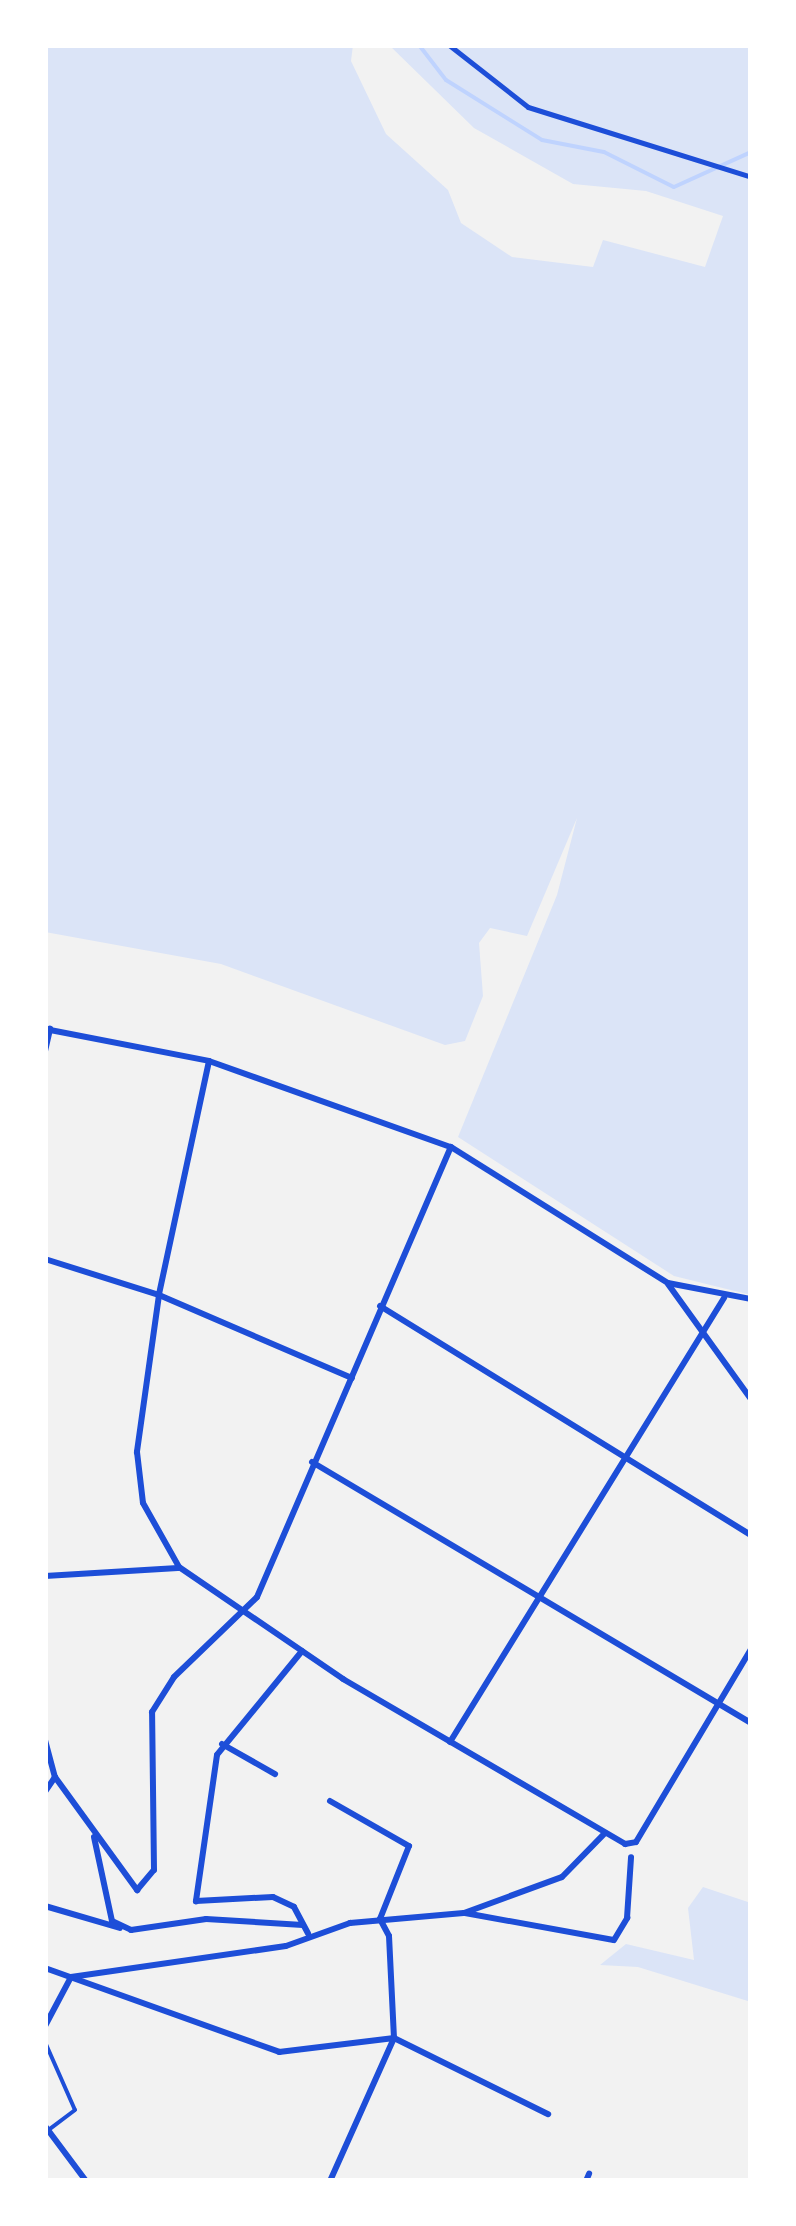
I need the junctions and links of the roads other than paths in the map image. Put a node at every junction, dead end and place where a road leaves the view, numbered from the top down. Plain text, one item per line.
1 (450, 45) edge
2 (751, 177) edge
3 (48, 1029) edge
4 (45, 1051) edge
5 (210, 1061) junction
6 (451, 1147) junction
7 (45, 1258) edge
8 (668, 1283) junction
9 (159, 1295) junction
10 (724, 1298) junction
11 (751, 1299) edge
12 (380, 1306) junction
13 (703, 1324) junction
14 (352, 1378) junction
15 (751, 1399) edge
16 (624, 1456) junction
17 (312, 1462) junction
18 (751, 1535) edge
19 (178, 1568) junction
20 (45, 1576) edge
21 (541, 1598) junction
22 (245, 1614) junction
23 (751, 1648) edge
24 (302, 1650) junction
25 (718, 1704) junction
26 (751, 1723) edge
27 (45, 1740) edge
28 (450, 1742) junction
29 (222, 1744) junction
30 (275, 1774) dead end
31 (55, 1777) junction
32 (45, 1792) edge
33 (330, 1801) dead end
34 (94, 1830) junction
35 (604, 1834) junction
36 (631, 1857) dead end
37 (45, 1906) edge
38 (464, 1913) junction
39 (380, 1918) junction
40 (304, 1925) junction
41 (132, 1930) junction
42 (308, 1934) junction
43 (45, 1968) edge
44 (71, 1977) junction
45 (45, 2026) edge
46 (394, 2038) junction
47 (45, 2042) edge
48 (548, 2114) dead end
49 (47, 2128) edge
50 (86, 2181) edge
51 (330, 2181) edge

1 - 2 street
3 - 4 street
3 - 5 street
5 - 6 street
5 - 9 street
6 - 8 street
6 - 12 street
7 - 9 street
8 - 10 street
8 - 13 street
9 - 14 street
9 - 19 street
10 - 11 street
10 - 13 street
12 - 14 street
12 - 16 street
13 - 15 street
13 - 16 street
14 - 17 street
16 - 18 street
16 - 21 street
17 - 21 street
17 - 22 street
19 - 20 street
19 - 22 street
21 - 25 street
21 - 28 street
22 - 24 street
22 - 34 street
23 - 25 street
24 - 28 street
24 - 29 street
25 - 26 street
25 - 35 street
27 - 31 street
28 - 35 street
29 - 30 street
29 - 40 street
31 - 32 street
31 - 34 street
33 - 39 street
34 - 41 street
35 - 38 street
36 - 38 street
37 - 41 street
38 - 39 street
39 - 42 street
39 - 46 street
40 - 41 street
40 - 42 street
42 - 44 street
43 - 44 street
44 - 45 street
44 - 46 street
46 - 48 street
46 - 51 street
47 - 49 lane
49 - 50 street

